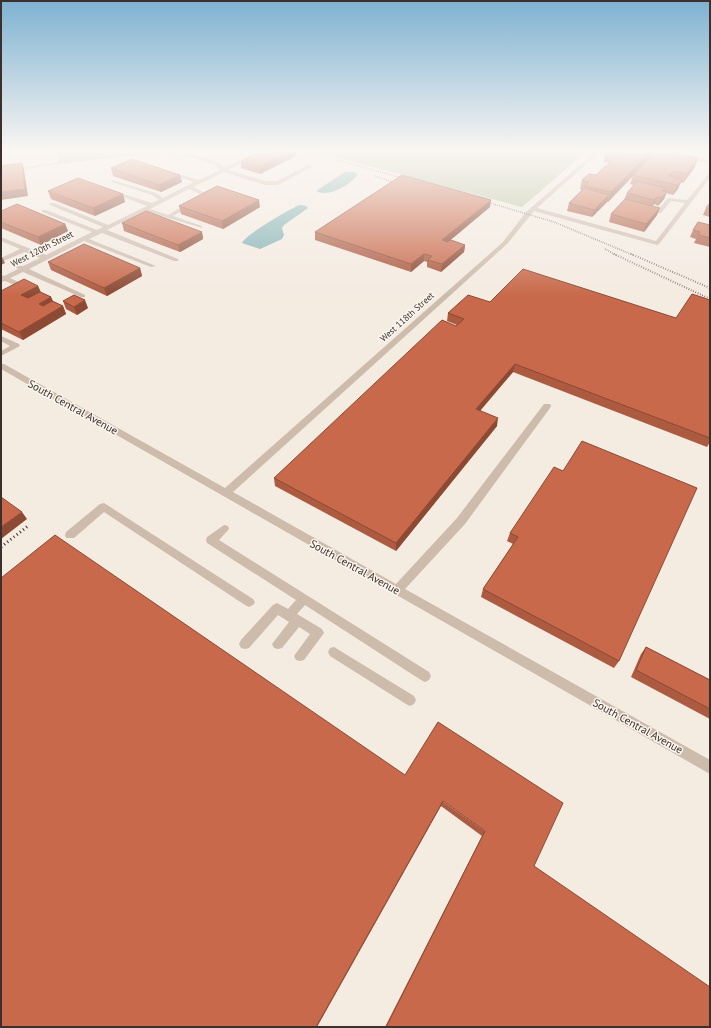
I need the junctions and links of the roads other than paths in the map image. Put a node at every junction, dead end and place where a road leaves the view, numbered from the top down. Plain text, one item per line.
1 (136, 200) edge
2 (163, 200) edge
3 (197, 200) edge
4 (543, 200) edge
5 (688, 202) joint
6 (52, 204) dead end
7 (151, 205) junction
8 (144, 209) junction
9 (533, 209) junction
10 (44, 211) dead end
11 (659, 212) edge
12 (168, 217) junction
13 (107, 227) junction
14 (200, 227) dead end
15 (99, 231) junction
16 (84, 238) junction
17 (1, 239) edge
18 (9, 242) junction
19 (1, 246) edge
20 (26, 249) junction
21 (56, 252) junction
22 (67, 257) edge
23 (46, 258) junction
24 (1, 260) edge
25 (176, 260) dead end
26 (153, 266) dead end
27 (21, 268) junction
28 (2, 278) edge
29 (84, 296) dead end
30 (1, 297) edge
31 (1, 338) edge
32 (1, 354) edge
33 (1, 366) edge
34 (547, 406) dead end
35 (226, 494) junction
36 (224, 529) dead end
37 (70, 535) dead end
38 (397, 590) junction
39 (303, 599) junction
40 (249, 602) dead end
41 (293, 618) junction
42 (245, 644) dead end
43 (278, 644) dead end
44 (334, 652) dead end
45 (300, 656) dead end
46 (425, 676) dead end
47 (410, 700) dead end
48 (710, 767) edge

1 - 7 street
2 - 7 street, West 120th Street
3 - 12 street
4 - 9 street, West 118th Street
5 - 9 street
5 - 11 street
6 - 13 street
7 - 8 street, West 120th Street
8 - 12 street
8 - 13 street, West 120th Street
9 - 35 street, West 118th Street
10 - 15 street
12 - 14 street
13 - 15 street, West 120th Street
15 - 16 street, West 120th Street
15 - 25 street
16 - 21 street, West 120th Street
16 - 26 street
17 - 18 street
18 - 19 street
18 - 20 street
20 - 23 street
20 - 24 street
21 - 22 street
21 - 23 street, West 120th Street
23 - 27 street, West 120th Street
27 - 28 street, West 120th Street
27 - 29 street
28 - 30 street
31 - 32 street
33 - 35 street, South Central Avenue
34 - 38 street
35 - 38 street, South Central Avenue
36 - 39 street
37 - 40 street
38 - 48 street, South Central Avenue
39 - 41 street
39 - 46 street
41 - 42 street
41 - 43 street
41 - 45 street
44 - 47 street

